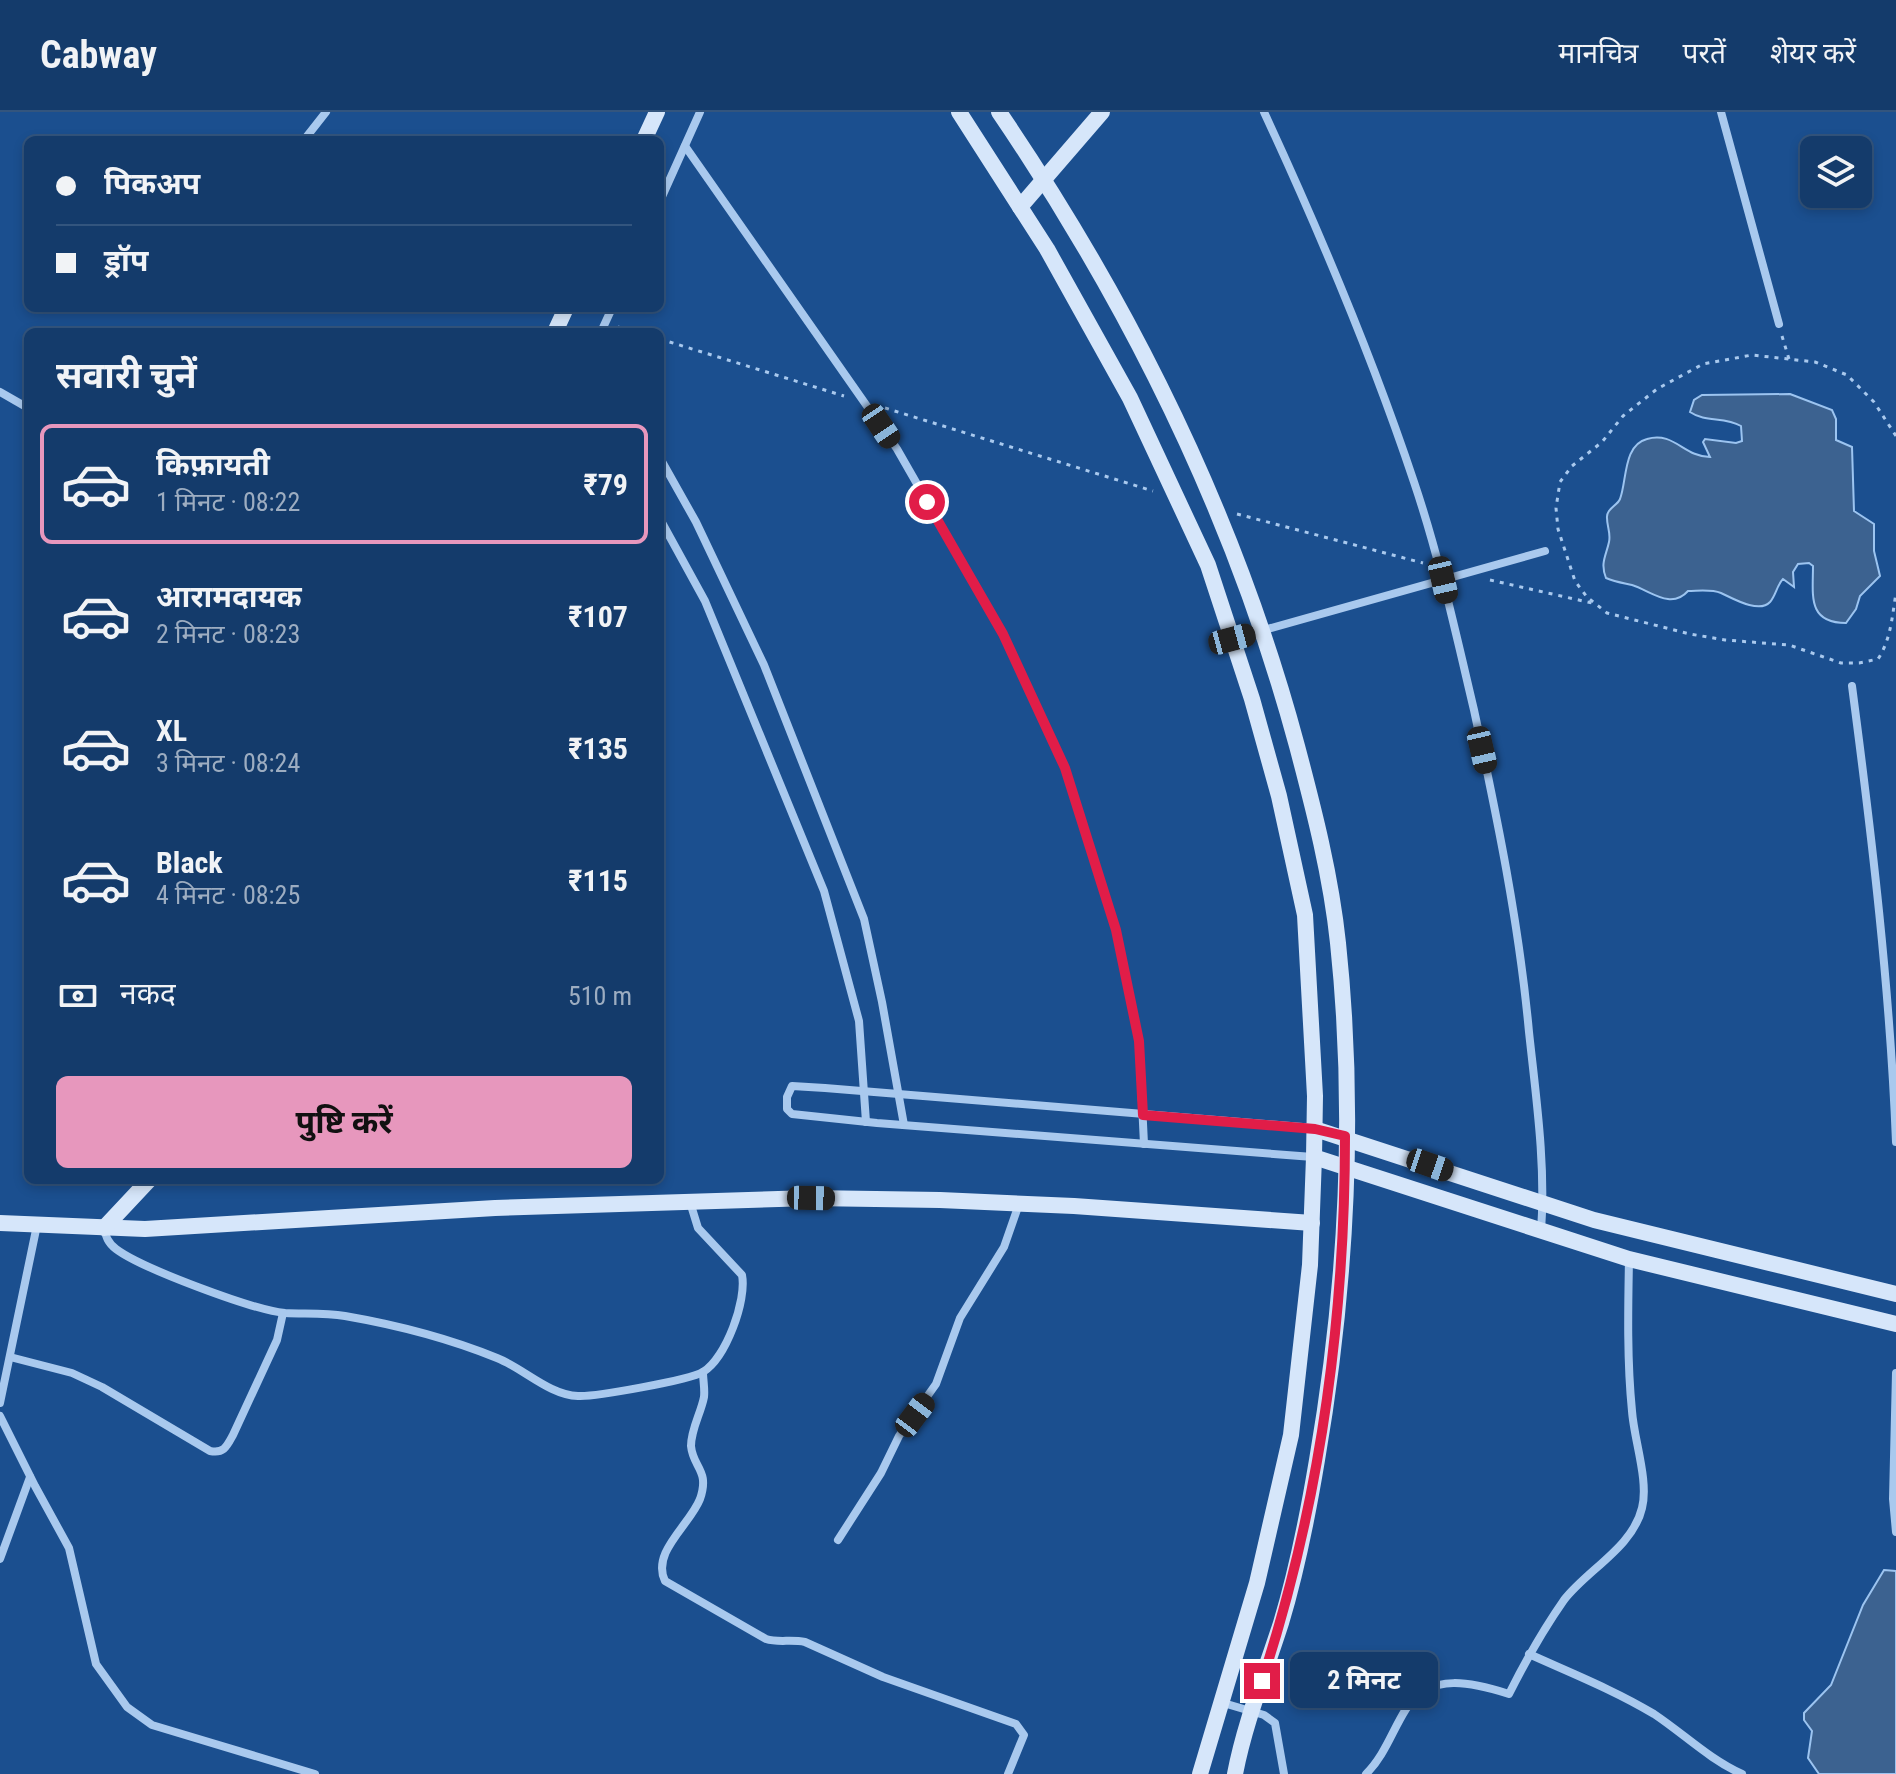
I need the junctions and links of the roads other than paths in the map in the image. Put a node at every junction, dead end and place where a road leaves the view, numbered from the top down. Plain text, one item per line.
1 (326, 112) edge
2 (657, 112) edge
3 (700, 112) edge
4 (959, 112) edge
5 (999, 112) edge
6 (1102, 112) edge
7 (1264, 112) edge
8 (1721, 112) edge
9 (307, 136) edge
10 (646, 136) edge
11 (685, 146) junction
12 (1044, 182) junction
13 (664, 192) edge
14 (1020, 207) junction
15 (1779, 324) road end
16 (0, 392) edge
17 (24, 406) edge
18 (664, 465) edge
19 (664, 526) edge
20 (1545, 551) dead end
21 (1443, 580) junction
22 (1261, 631) junction
23 (1232, 639) junction
24 (1852, 686) dead end
25 (863, 1091) junction
26 (898, 1094) junction
27 (1143, 1115) junction
28 (866, 1122) junction
29 (904, 1125) junction
30 (1315, 1129) junction
31 (1345, 1136) junction
32 (1896, 1142) edge
33 (1144, 1144) junction
34 (1314, 1157) junction
35 (1345, 1169) junction
36 (145, 1184) edge
37 (690, 1202) junction
38 (1020, 1203) junction
39 (1543, 1203) junction
40 (0, 1223) edge
41 (1312, 1223) junction
42 (37, 1225) junction
43 (104, 1228) junction
44 (1541, 1231) junction
45 (1629, 1259) junction
46 (1896, 1294) edge
47 (283, 1313) junction
48 (1896, 1324) edge
49 (10, 1357) junction
50 (703, 1372) junction
51 (1896, 1373) edge
52 (0, 1403) edge
53 (0, 1416) edge
54 (5, 1435) edge
55 (30, 1477) junction
56 (1896, 1532) edge
57 (838, 1540) dead end
58 (0, 1559) edge
59 (1529, 1654) junction
60 (1220, 1702) junction
61 (1252, 1711) junction
62 (315, 1774) edge
63 (1008, 1774) edge
64 (1200, 1774) edge
65 (1235, 1774) edge
66 (1284, 1774) edge
67 (1366, 1774) edge
68 (1742, 1774) edge

1 - 9 street
2 - 10 main road
3 - 11 street
4 - 14 main road
5 - 12 main road
6 - 12 main road
7 - 21 street
8 - 15 street
11 - 13 street
11 - 27 street
12 - 14 main road
12 - 22 main road
14 - 23 main road
16 - 17 street
18 - 26 street
19 - 25 street
20 - 21 street
21 - 22 street
21 - 39 street
22 - 23 street
22 - 31 main road
23 - 30 main road
24 - 32 street
25 - 26 street
25 - 28 street
25 - 28 street
26 - 27 street
26 - 29 street
27 - 30 street
27 - 33 street
28 - 29 street
29 - 33 street
30 - 31 main road
30 - 34 main road
31 - 35 main road
31 - 39 main road
33 - 34 street
34 - 35 main road
34 - 41 main road
35 - 44 main road
35 - 61 main road
36 - 43 main road
37 - 38 main road
37 - 43 main road
37 - 50 street
38 - 41 main road
38 - 57 street
39 - 44 street
39 - 46 main road
40 - 42 main road
41 - 60 main road
42 - 43 main road
42 - 49 street
43 - 47 street
44 - 45 main road
45 - 48 main road
45 - 59 street
47 - 49 street
47 - 50 street
49 - 52 street
50 - 63 street
51 - 56 street
53 - 54 street
54 - 55 street
55 - 58 street
55 - 62 street
59 - 67 street
59 - 68 street
60 - 61 street
60 - 64 main road
61 - 65 main road
61 - 66 street

